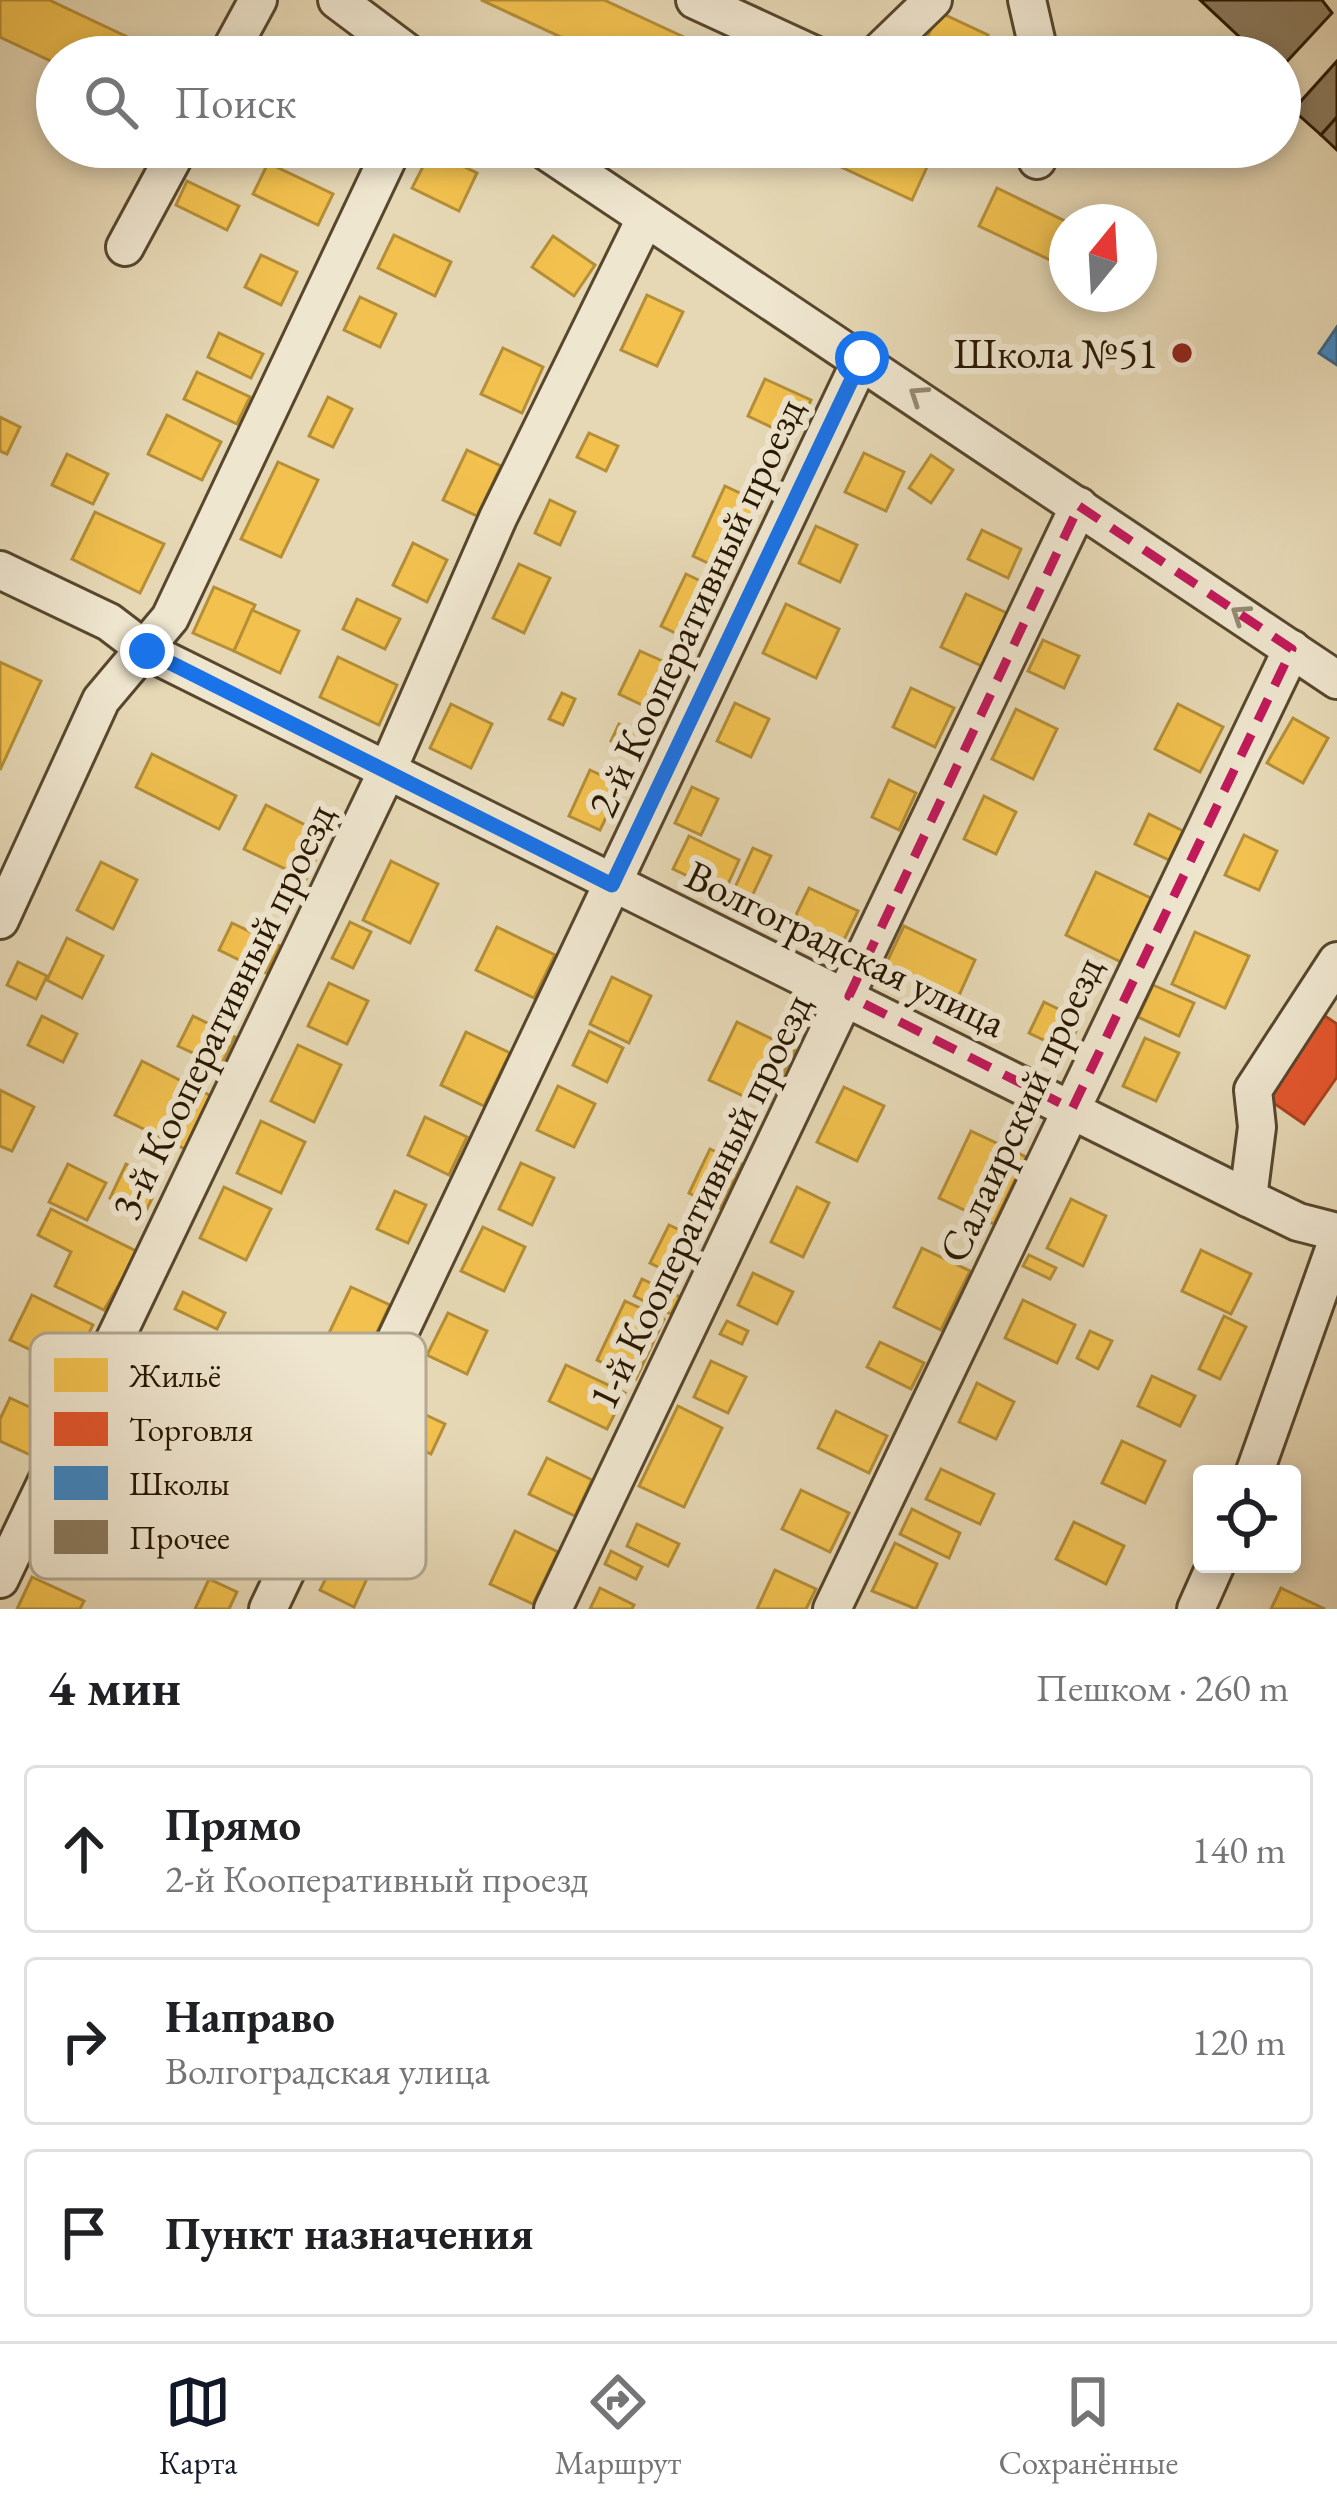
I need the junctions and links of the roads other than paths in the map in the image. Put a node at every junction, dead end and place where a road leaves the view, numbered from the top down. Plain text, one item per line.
1 (258, 0) edge
2 (337, 0) edge
3 (695, 0) edge
4 (933, 0) edge
5 (1027, 0) edge
6 (238, 36) edge
7 (385, 36) edge
8 (773, 36) edge
9 (896, 36) edge
10 (1035, 36) edge
11 (168, 168) edge
12 (384, 168) edge
13 (571, 168) edge
14 (645, 219) junction
15 (125, 247) dead end
16 (862, 358) junction
17 (1079, 506) junction
18 (0, 570) edge
19 (1292, 649) junction
20 (147, 651) junction
21 (1337, 680) edge
22 (388, 769) junction
23 (612, 885) junction
24 (0, 920) edge
25 (1337, 962) edge
26 (849, 996) junction
27 (1072, 1109) junction
28 (1248, 1198) junction
29 (1337, 1236) edge
30 (118, 1333) edge
31 (399, 1333) edge
32 (1257, 1465) edge
33 (30, 1516) edge
34 (1212, 1573) edge
35 (0, 1579) edge
36 (282, 1579) edge
37 (268, 1609) edge
38 (553, 1609) edge
39 (832, 1609) edge
40 (1196, 1609) edge

1 - 6 street
2 - 7 street
3 - 8 street
4 - 9 street
5 - 10 street
11 - 15 street
12 - 20 street
13 - 14 street
14 - 16 street
14 - 22 street, 3-й Кооперативный проезд
17 -> 16 street
16 - 23 street, 2-й Кооперативный проезд
19 -> 17 street
17 - 26 street, 1-й Кооперативный проезд
18 - 20 street, Волгоградская улица
19 - 21 street
19 - 27 street, Салаирский проезд
20 - 22 street, Волгоградская улица
20 - 24 street
22 - 23 street, Волгоградская улица
22 - 30 street, 3-й Кооперативный проезд
23 - 26 street, Волгоградская улица
23 - 31 street, 2-й Кооперативный проезд
25 - 28 street
26 - 27 street, Волгоградская улица
26 - 38 street, 1-й Кооперативный проезд
27 - 28 street, Волгоградская улица
27 - 39 street, Салаирский проезд
28 - 29 street, Волгоградская улица
29 - 32 street
33 - 35 street, 3-й Кооперативный проезд
34 - 40 street
36 - 37 street, 2-й Кооперативный проезд

